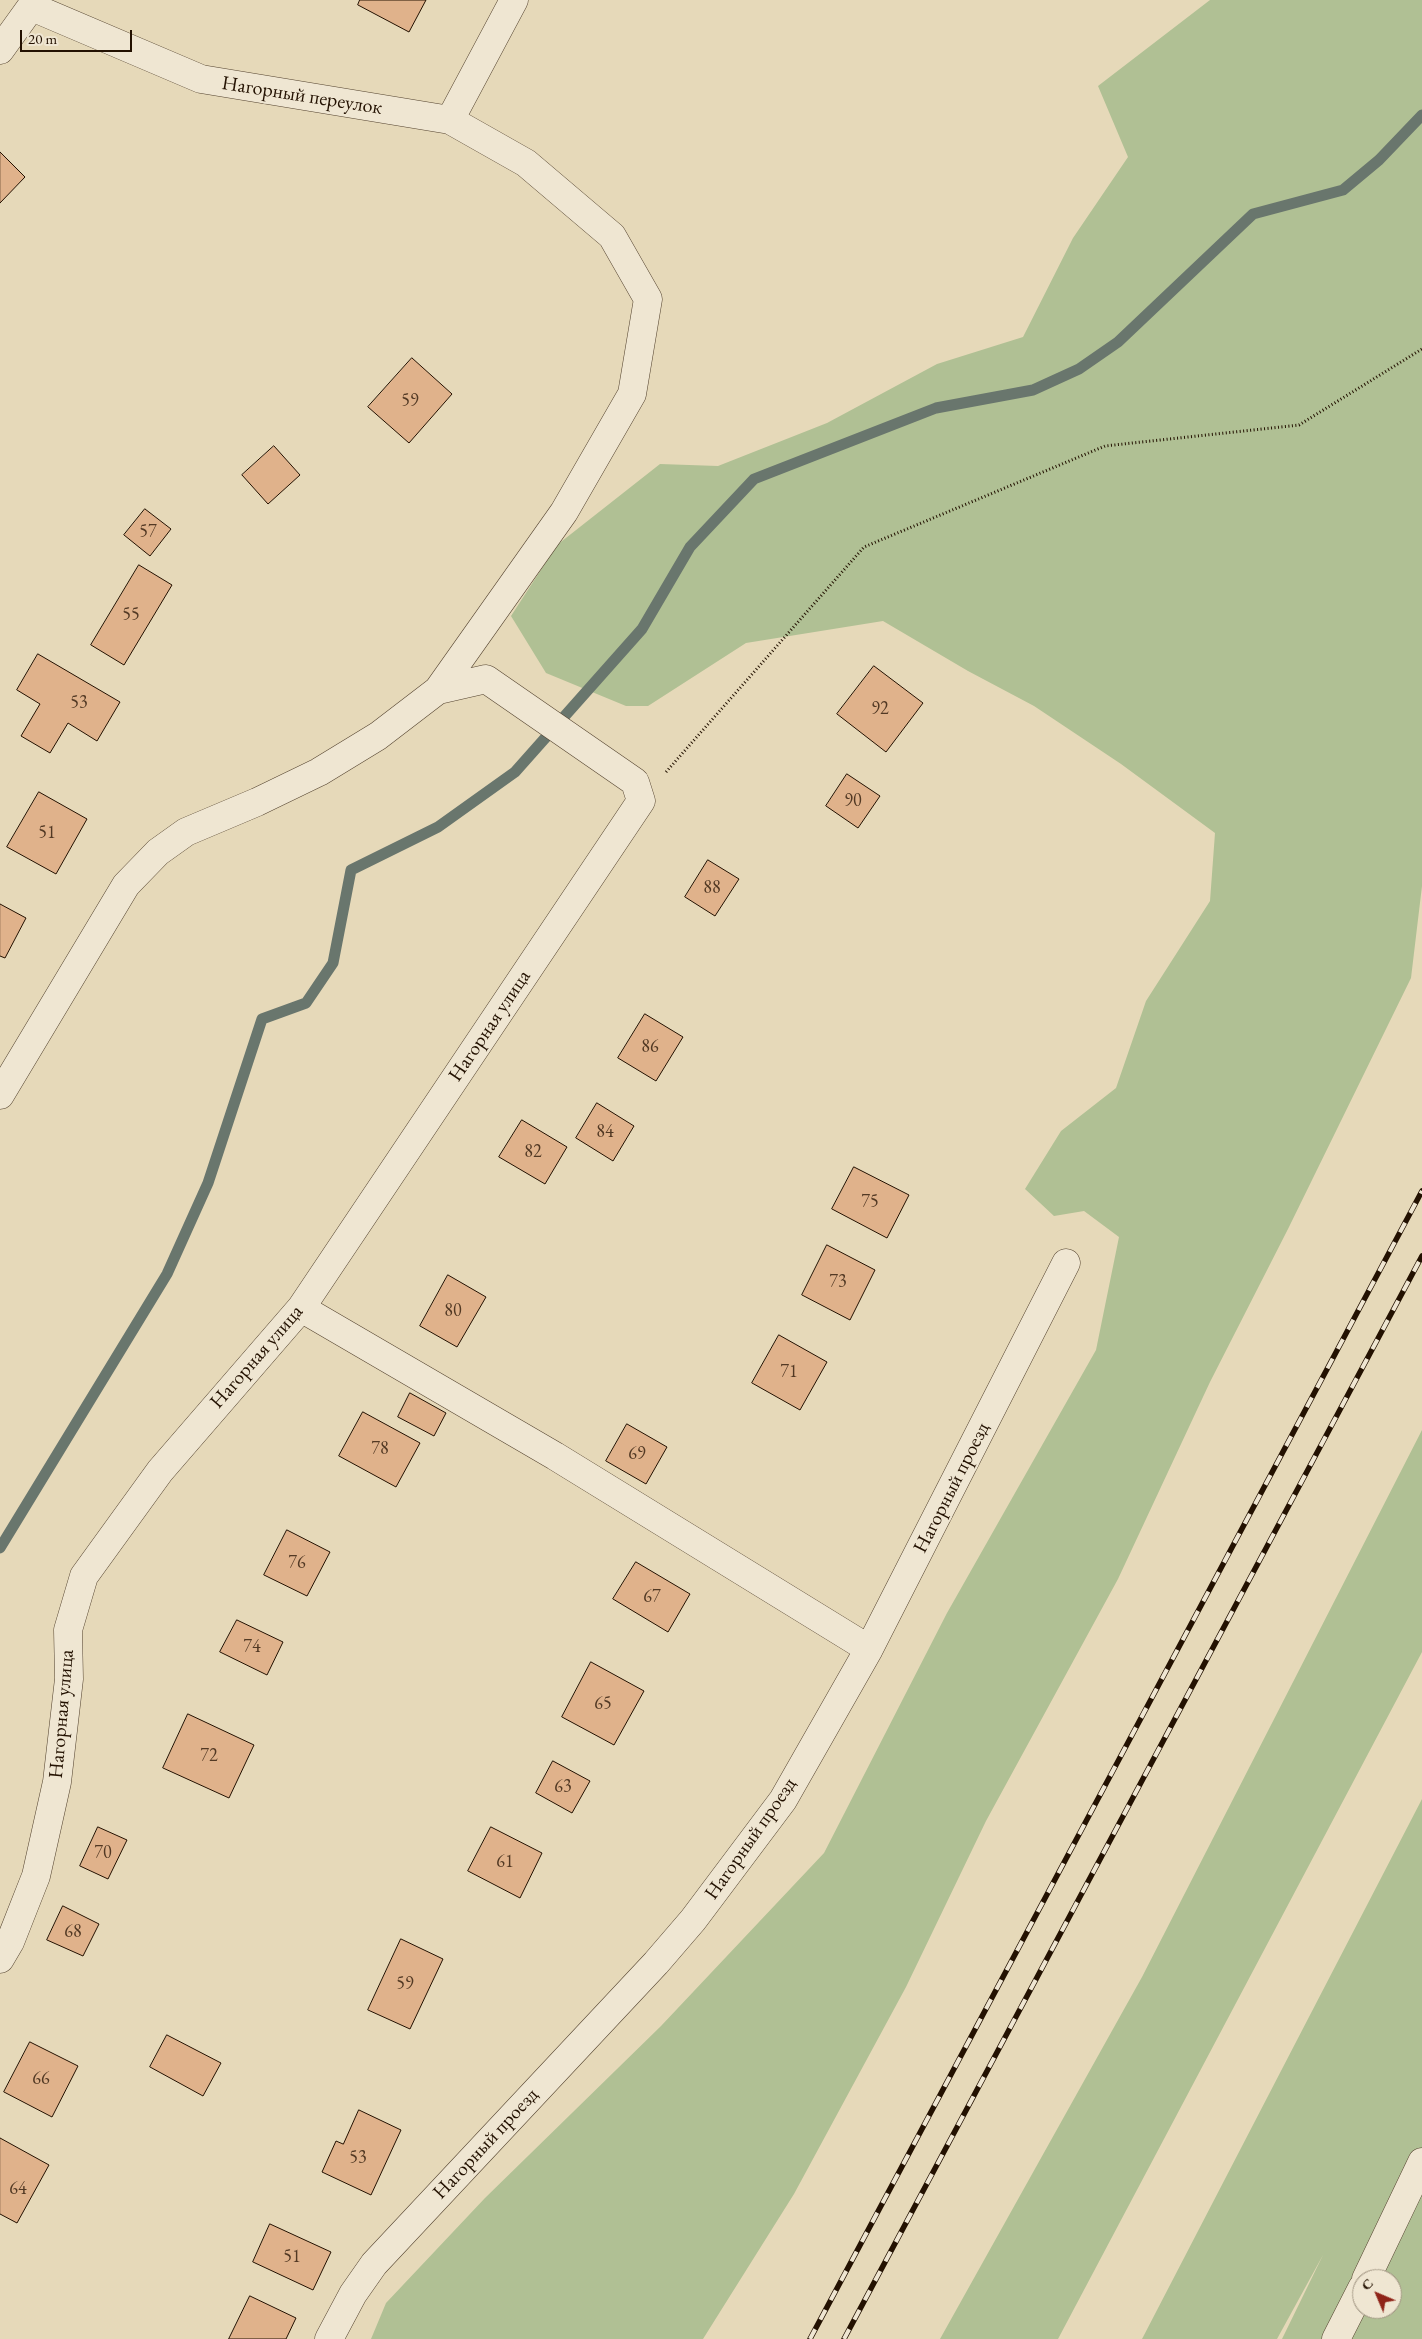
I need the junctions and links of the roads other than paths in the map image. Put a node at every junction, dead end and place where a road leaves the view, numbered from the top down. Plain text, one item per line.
1 (514, 0) edge
2 (34, 3) edge
3 (0, 50) edge
4 (450, 120) junction
5 (438, 690) junction
6 (0, 1095) edge
7 (1066, 1263) dead end
8 (301, 1308) junction
9 (869, 1649) junction
10 (0, 1959) edge
11 (1422, 2162) edge
12 (1371, 2269) edge
13 (1352, 2308) edge
14 (329, 2339) edge
15 (1336, 2339) edge

1 - 4 street
2 - 3 street, Нагорный переулок
2 - 4 street, Нагорный переулок
4 - 5 street
5 - 6 street
5 - 8 street, Нагорная улица
7 - 9 street, Нагорный проезд
8 - 9 street
8 - 10 street, Нагорная улица
9 - 14 street, Нагорный проезд
11 - 12 street
13 - 15 street

